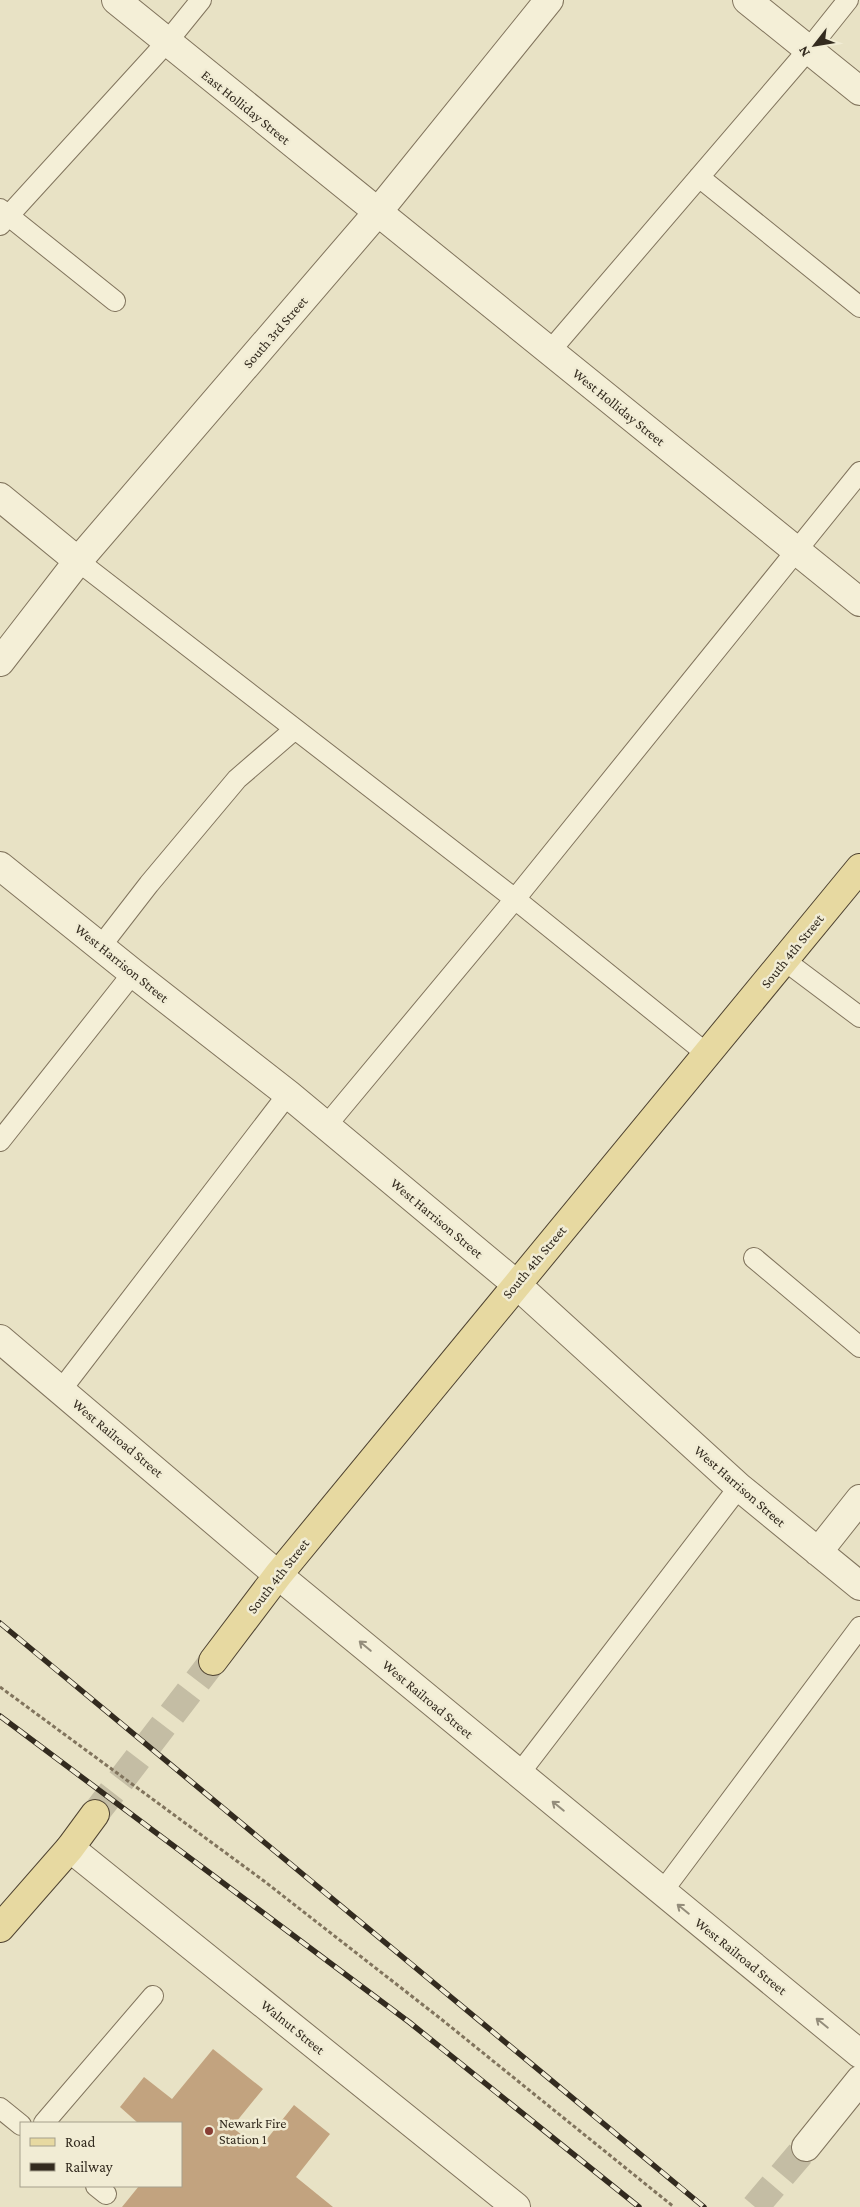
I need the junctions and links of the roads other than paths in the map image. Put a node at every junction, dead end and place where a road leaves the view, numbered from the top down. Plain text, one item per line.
1 (116, 0) edge
2 (201, 0) edge
3 (549, 0) edge
4 (747, 0) edge
5 (848, 0) edge
6 (167, 42) junction
7 (808, 50) junction
8 (860, 91) edge
9 (699, 177) junction
10 (378, 213) junction
11 (3, 217) edge
12 (115, 301) dead end
13 (860, 307) edge
14 (550, 351) junction
15 (860, 472) edge
16 (0, 497) edge
17 (797, 550) junction
18 (78, 561) junction
19 (860, 602) edge
20 (0, 662) edge
21 (296, 729) junction
22 (0, 866) edge
23 (860, 868) edge
24 (515, 898) junction
25 (101, 946) junction
26 (784, 960) junction
27 (133, 973) junction
28 (860, 1017) edge
29 (707, 1054) junction
30 (288, 1094) junction
31 (326, 1126) junction
32 (0, 1141) edge
33 (754, 1258) dead end
34 (516, 1284) junction
35 (0, 1339) edge
36 (860, 1347) edge
37 (61, 1390) junction
38 (739, 1487) junction
39 (860, 1499) edge
40 (818, 1552) junction
41 (278, 1575) junction
42 (860, 1586) edge
43 (860, 1627) edge
44 (213, 1661) tunnel mouth
45 (519, 1774) junction
46 (95, 1814) tunnel mouth
47 (70, 1848) junction
48 (662, 1892) junction
49 (0, 1928) edge
50 (152, 1996) dead end
51 (860, 2054) edge
52 (855, 2098) edge
53 (0, 2108) edge
54 (45, 2122) edge
55 (20, 2124) edge
56 (806, 2147) tunnel mouth
57 (516, 2207) edge

1 - 6 street, East Holliday Street
2 - 6 lane
3 - 10 street, South 3rd Street
4 - 7 street
5 - 7 lane
6 - 10 street, East Holliday Street
6 - 11 lane
7 - 8 street
7 - 9 lane
9 - 13 lane
9 - 14 lane
10 - 14 street, West Holliday Street
10 - 18 street, South 3rd Street
11 - 12 lane
14 - 17 street, West Holliday Street
15 - 17 lane
16 - 18 street
17 - 19 street, West Holliday Street
17 - 24 lane
18 - 20 street, South 3rd Street
18 - 21 lane
21 - 24 lane
21 - 25 lane
22 - 25 street, West Harrison Street
23 - 26 main road, South 4th Street
24 - 29 lane
24 - 31 lane
25 - 27 street, West Harrison Street
26 - 28 lane
26 - 29 main road, South 4th Street
27 - 30 street, West Harrison Street
27 - 32 lane
29 - 34 main road, South 4th Street
30 - 31 street, West Harrison Street
30 - 37 lane
31 - 34 street, West Harrison Street
33 - 36 lane
34 - 38 street, West Harrison Street
34 - 41 main road, South 4th Street
35 - 37 street, West Railroad Street
37 - 41 street, West Railroad Street
38 - 40 street, West Harrison Street
38 - 45 lane
39 - 40 street
40 - 42 street, West Harrison Street
41 - 44 main road, South 4th Street
45 -> 41 street, West Railroad Street
43 - 48 lane
48 -> 45 street, West Railroad Street
46 - 47 main road
47 - 49 main road
47 - 57 street, Walnut Street
51 -> 48 street, West Railroad Street
50 - 54 lane
52 - 56 street
53 - 55 lane

